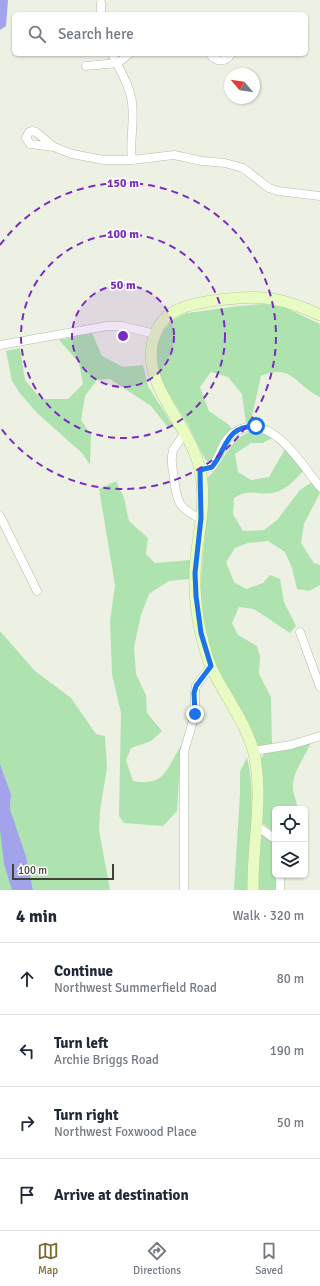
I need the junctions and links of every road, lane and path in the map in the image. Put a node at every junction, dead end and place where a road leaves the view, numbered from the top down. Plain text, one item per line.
1 (101, 3) dead end
2 (102, 12) edge
3 (113, 56) edge
4 (127, 56) edge
5 (212, 56) edge
6 (230, 56) edge
7 (118, 63) junction
8 (86, 66) dead end
9 (54, 147) dead end
10 (132, 160) junction
11 (320, 196) edge
12 (320, 315) edge
13 (155, 334) junction
14 (0, 345) edge
15 (185, 433) junction
16 (200, 470) junction
17 (320, 487) edge
18 (0, 516) edge
19 (201, 518) junction
20 (37, 591) dead end
21 (300, 632) dead end
22 (211, 666) junction
23 (320, 687) edge
24 (320, 736) edge
25 (253, 751) junction
26 (257, 826) junction
27 (272, 837) edge
28 (280, 878) edge
29 (184, 890) edge
30 (253, 890) edge
31 (280, 890) edge

1 - 2 street
3 - 7 street
4 - 7 street
5 - 6 street
7 - 8 street
7 - 10 street
9 - 10 street
10 - 11 street
12 - 13 street
13 - 14 street
13 - 15 street
15 - 16 street
15 - 19 street
16 - 17 street
16 - 19 street
18 - 20 street
19 - 22 street
21 - 23 street
22 - 25 street
22 - 29 street
24 - 25 street
25 - 26 street
26 - 27 street
26 - 30 street
28 - 31 street

